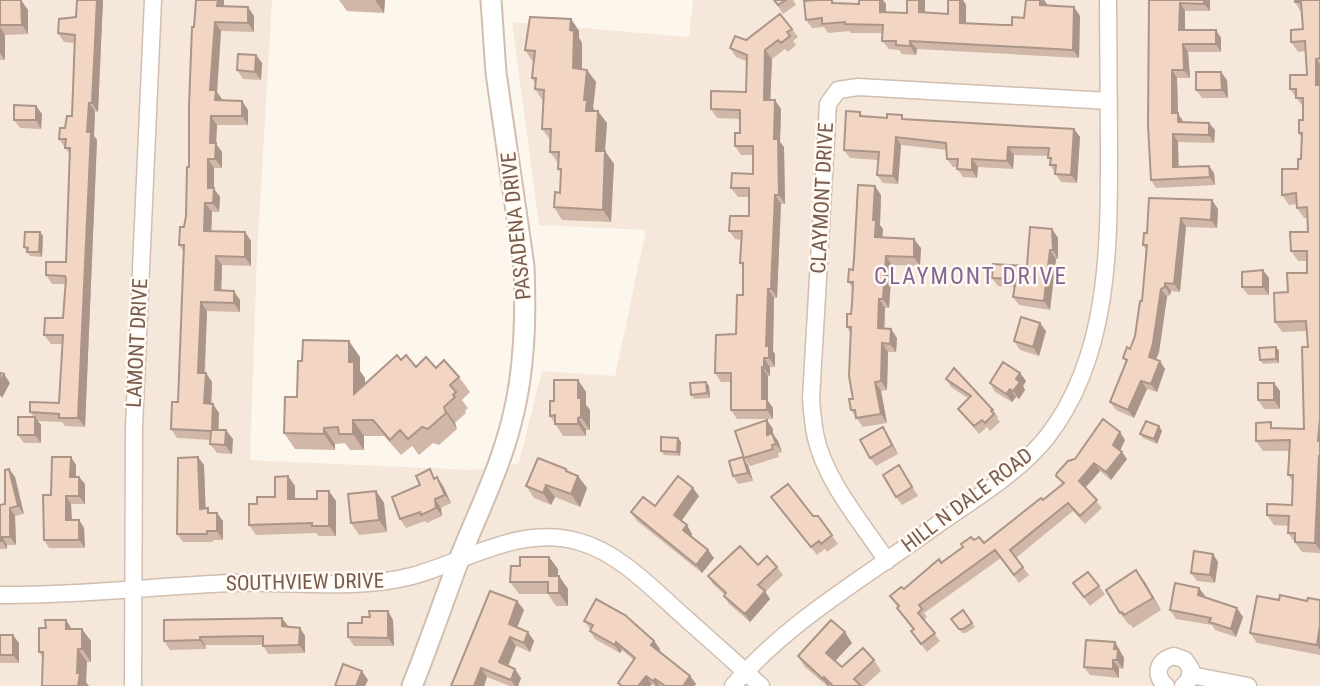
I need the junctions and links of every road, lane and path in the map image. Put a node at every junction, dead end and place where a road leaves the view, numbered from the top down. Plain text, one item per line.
1 (153, 0) edge
2 (491, 0) edge
3 (1108, 0) edge
4 (1109, 101) junction
5 (459, 561) junction
6 (887, 561) junction
7 (133, 590) junction
8 (0, 595) edge
9 (745, 671) junction
10 (1187, 680) edge
11 (133, 686) edge
12 (412, 686) edge
13 (733, 686) edge
14 (761, 686) edge
15 (1166, 686) edge
16 (1248, 686) edge

1 - 7 street, LAMONT DRIVE
2 - 5 street, PASADENA DRIVE
3 - 4 street, HILL N DALE ROAD
4 - 6 street, HILL N DALE ROAD
4 - 6 street, CLAYMONT DRIVE
5 - 7 street, SOUTHVIEW DRIVE
5 - 9 street, SOUTHVIEW DRIVE
5 - 12 street, PASADENA DRIVE
6 - 9 street, HILL N DALE ROAD
7 - 8 street, SOUTHVIEW DRIVE
7 - 11 street, LAMONT DRIVE
9 - 13 street, HILL N DALE ROAD
9 - 14 street, SOUTHVIEW DRIVE
10 - 15 street
10 - 16 street

